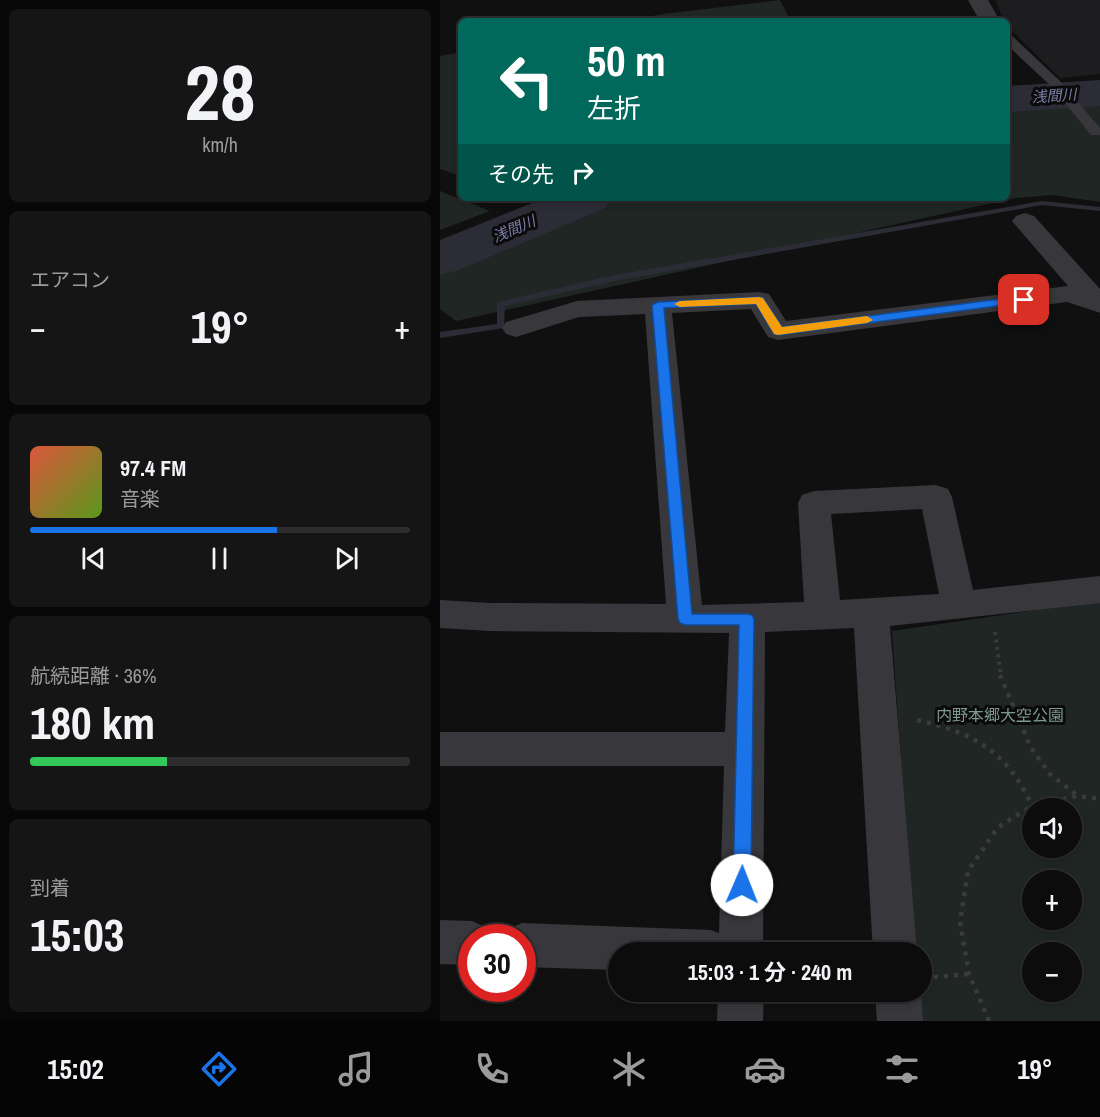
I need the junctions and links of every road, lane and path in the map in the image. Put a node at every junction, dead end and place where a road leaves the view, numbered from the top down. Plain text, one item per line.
1 (978, 0) edge
2 (988, 18) edge
3 (1010, 41) edge
4 (1096, 132) dead end
5 (1025, 221) dead end
6 (658, 305) junction
7 (1099, 305) edge
8 (516, 328) dead end
9 (1100, 590) edge
10 (998, 601) junction
11 (959, 605) junction
12 (870, 613) junction
13 (440, 614) edge
14 (823, 615) junction
15 (685, 619) junction
16 (747, 619) junction
17 (878, 716) junction
18 (440, 749) edge
19 (745, 749) junction
20 (1078, 796) junction
21 (1029, 798) edge
22 (1069, 798) edge
23 (1100, 799) edge
24 (1022, 812) edge
25 (440, 942) edge
26 (741, 942) edge
27 (894, 942) edge
28 (458, 943) edge
29 (536, 946) edge
30 (608, 948) edge
31 (969, 974) junction
32 (932, 982) edge
33 (740, 1002) edge
34 (908, 1002) edge
35 (740, 1021) edge
36 (900, 1021) edge
37 (989, 1021) edge

1 - 2 street
3 - 4 lane
5 - 7 street
6 - 7 street
6 - 8 street
6 - 15 street
9 - 10 street
10 - 11 street
10 - 20 path
11 - 12 street
11 - 14 street
12 - 14 street
12 - 17 street
13 - 15 street
14 - 16 street
15 - 16 street
16 - 19 street
17 - 21 path
17 - 27 street
18 - 19 street
19 - 26 street
20 - 22 path
20 - 23 path
24 - 31 path
25 - 28 street
29 - 30 street
31 - 32 path
31 - 37 path
33 - 35 street
34 - 36 street

